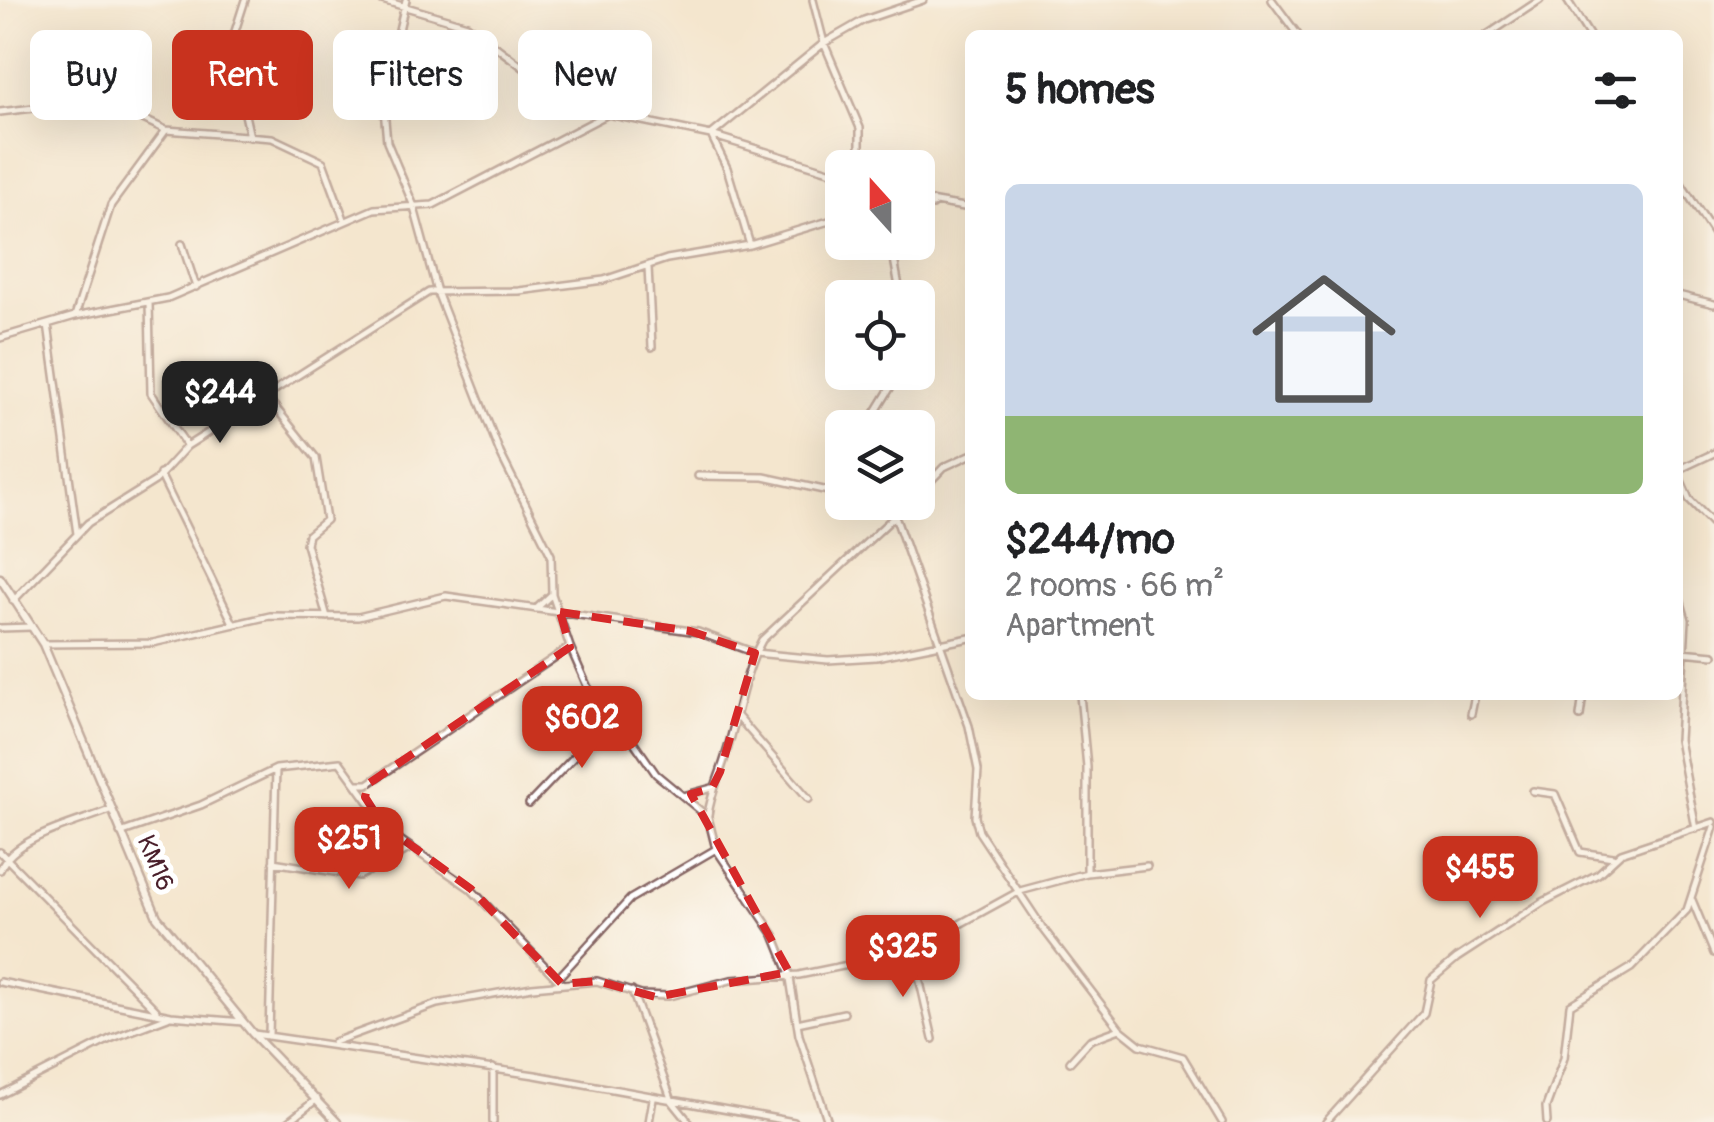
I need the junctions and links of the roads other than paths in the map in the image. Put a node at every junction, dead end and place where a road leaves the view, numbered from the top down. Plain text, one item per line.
1 (245, 0) edge
2 (382, 0) edge
3 (813, 0) edge
4 (923, 0) edge
5 (1272, 0) edge
6 (1540, 0) edge
7 (1567, 0) edge
8 (405, 3) edge
9 (1294, 30) edge
10 (1495, 30) edge
11 (1586, 30) edge
12 (824, 43) junction
13 (518, 63) edge
14 (0, 112) edge
15 (597, 120) edge
16 (637, 120) edge
17 (166, 130) junction
18 (710, 135) junction
19 (250, 137) junction
20 (860, 150) edge
21 (825, 171) edge
22 (1683, 187) edge
23 (412, 204) junction
24 (935, 204) edge
25 (965, 207) edge
26 (344, 218) junction
27 (825, 222) edge
28 (1714, 234) edge
29 (182, 244) dead end
30 (750, 245) junction
31 (648, 267) junction
32 (196, 287) junction
33 (437, 292) junction
34 (1683, 296) edge
35 (149, 302) junction
36 (1714, 304) edge
37 (75, 316) junction
38 (48, 323) junction
39 (0, 338) edge
40 (652, 346) dead end
41 (267, 397) junction
42 (186, 446) junction
43 (1714, 453) edge
44 (965, 457) edge
45 (1683, 469) edge
46 (160, 474) junction
47 (698, 476) dead end
48 (935, 476) edge
49 (1683, 483) edge
50 (825, 490) edge
51 (893, 520) edge
52 (896, 520) edge
53 (1714, 525) edge
54 (77, 534) junction
55 (0, 578) edge
56 (552, 594) junction
57 (13, 600) junction
58 (536, 609) junction
59 (560, 612) junction
60 (327, 617) junction
61 (233, 623) junction
62 (32, 627) junction
63 (0, 628) edge
64 (965, 639) edge
65 (42, 644) junction
66 (940, 644) junction
67 (570, 647) junction
68 (1683, 652) edge
69 (755, 653) junction
70 (1714, 654) edge
71 (1080, 700) edge
72 (1474, 700) edge
73 (1582, 700) edge
74 (1679, 700) edge
75 (1471, 714) dead end
76 (614, 716) junction
77 (737, 716) junction
78 (1580, 716) dead end
79 (276, 769) junction
80 (356, 784) junction
81 (368, 784) junction
82 (712, 788) junction
83 (1533, 791) dead end
84 (683, 796) junction
85 (364, 797) junction
86 (808, 798) dead end
87 (529, 804) dead end
88 (112, 809) junction
89 (708, 817) junction
90 (1714, 825) edge
91 (1696, 828) junction
92 (120, 832) junction
93 (411, 848) junction
94 (716, 849) junction
95 (0, 852) edge
96 (1613, 858) junction
97 (5, 859) junction
98 (273, 862) junction
99 (1147, 866) dead end
100 (0, 870) edge
101 (1086, 873) junction
102 (1020, 891) junction
103 (1692, 898) junction
104 (1711, 938) edge
105 (913, 952) junction
106 (1714, 953) edge
107 (789, 972) junction
108 (559, 981) junction
109 (0, 982) edge
110 (632, 991) junction
111 (157, 1011) junction
112 (844, 1012) dead end
113 (171, 1016) junction
114 (244, 1022) junction
115 (797, 1023) junction
116 (1120, 1029) junction
117 (252, 1034) junction
118 (269, 1035) junction
119 (933, 1039) dead end
120 (334, 1042) junction
121 (1070, 1062) dead end
122 (493, 1068) junction
123 (0, 1095) edge
124 (316, 1099) junction
125 (654, 1099) junction
126 (672, 1102) junction
127 (288, 1122) edge
128 (337, 1122) edge
129 (493, 1122) edge
130 (649, 1122) edge
131 (689, 1122) edge
132 (794, 1122) edge
133 (828, 1122) edge
134 (1222, 1122) edge
135 (1326, 1122) edge
136 (1548, 1122) edge

1 - 19 street
2 - 8 street
3 - 12 street
4 - 12 street
5 - 9 street
6 - 10 street
7 - 11 street
8 - 13 street
8 - 23 street
12 - 18 street
12 - 20 street
14 - 17 street
15 - 23 street
16 - 18 street
17 - 19 street
17 - 37 street
18 - 21 street
18 - 30 street
19 - 26 street
22 - 28 street
23 - 26 street
23 - 33 street
24 - 25 street
26 - 32 street
27 - 30 street
29 - 32 street
30 - 31 street
31 - 33 street
31 - 40 street
32 - 35 street
33 - 41 street
33 - 56 street
34 - 36 street
35 - 37 street
35 - 42 street
37 - 38 street
38 - 39 street
38 - 54 street
41 - 42 street
41 - 60 street
42 - 46 street
43 - 45 street
44 - 48 street
46 - 54 street
46 - 61 street
47 - 50 street
49 - 53 street
51 - 69 street
52 - 66 street
54 - 57 street
55 - 57 street, KM16
56 - 58 street
56 - 59 street
57 - 62 street, KM16
58 - 59 street
58 - 60 street
59 - 67 street
59 - 69 street
60 - 61 street
61 - 65 street
62 - 63 street
62 - 65 street, KM16
64 - 66 street
65 - 88 street, KM16
66 - 69 street
66 - 102 street
67 - 76 street
67 - 81 street
68 - 70 street
69 - 77 street
71 - 101 street
72 - 75 street
73 - 78 street
74 - 91 street
76 - 84 street
76 - 87 street
77 - 82 street
77 - 86 street
79 - 80 street
79 - 92 street
79 - 98 street
80 - 81 street
80 - 85 street
81 - 85 street
82 - 84 street
82 - 89 street
83 - 96 street
84 - 89 street
85 - 93 street
88 - 92 street, KM16
88 - 97 street
89 - 94 street
90 - 91 street
90 - 103 street
91 - 96 street
92 - 114 street, KM16
93 - 98 street
93 - 108 street
94 - 107 street
94 - 108 street
95 - 97 street
96 - 135 street
97 - 100 street
97 - 111 street
98 - 118 street
99 - 101 street
101 - 102 street
102 - 105 street
102 - 116 street
103 - 104 street
103 - 136 street
104 - 106 street
105 - 107 street
105 - 119 street
107 - 110 street
107 - 115 street
108 - 110 street
108 - 120 street
109 - 111 street
110 - 126 street
111 - 113 street
112 - 115 street
113 - 114 street
113 - 123 street
114 - 117 street, KM16
115 - 133 street
116 - 121 street
116 - 134 street
117 - 118 street
117 - 124 street, KM16
118 - 120 street
120 - 122 street
122 - 125 street
122 - 129 street
124 - 127 street
124 - 128 street, KM16
125 - 126 street
125 - 130 street
126 - 131 street
126 - 132 street

